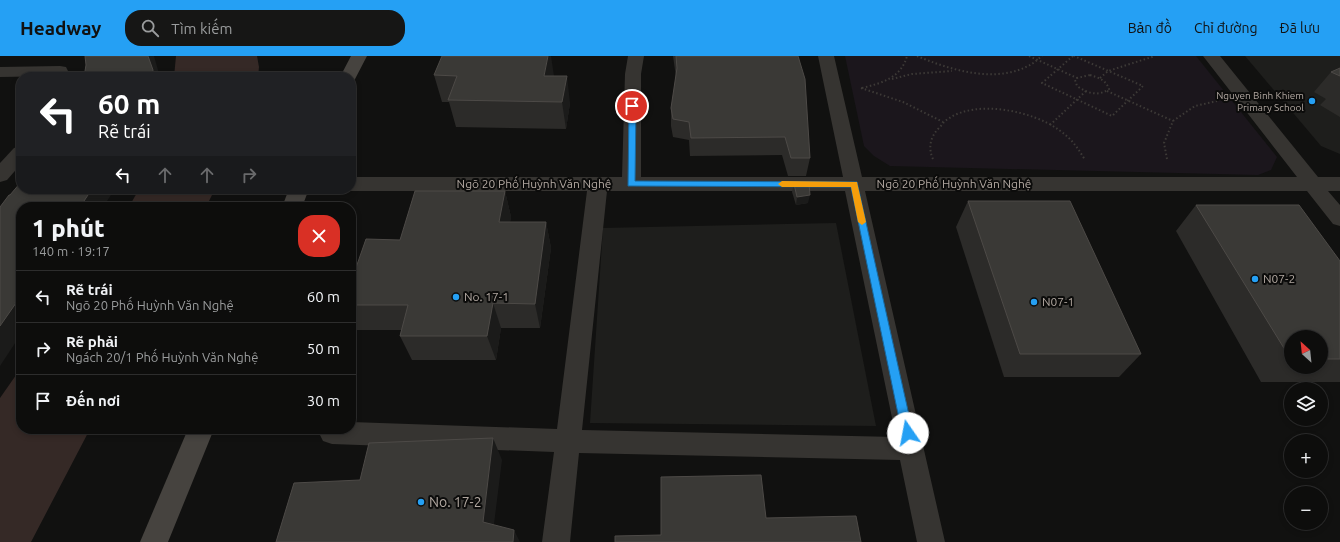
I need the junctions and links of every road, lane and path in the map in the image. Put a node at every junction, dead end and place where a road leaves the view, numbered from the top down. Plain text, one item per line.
1 (40, 56) edge
2 (359, 56) edge
3 (636, 56) edge
4 (826, 56) edge
5 (907, 56) edge
6 (918, 56) edge
7 (1029, 56) edge
8 (1042, 56) edge
9 (1074, 56) edge
10 (1155, 56) edge
11 (1211, 56) edge
12 (1038, 60) junction
13 (1058, 69) junction
14 (956, 70) junction
15 (1108, 71) junction
16 (0, 72) edge
17 (57, 72) edge
18 (351, 72) edge
19 (16, 73) edge
20 (1077, 78) junction
21 (1100, 78) junction
22 (892, 79) junction
23 (861, 88) junction
24 (834, 89) junction
25 (1107, 91) junction
26 (1086, 92) junction
27 (1077, 99) junction
28 (1245, 99) junction
29 (1128, 101) junction
30 (1172, 121) junction
31 (943, 122) junction
32 (1050, 124) junction
33 (16, 158) edge
34 (0, 176) edge
35 (356, 184) edge
36 (598, 184) junction
37 (631, 184) junction
38 (854, 184) junction
39 (953, 184) junction
40 (1086, 184) junction
41 (1179, 184) junction
42 (1312, 184) junction
43 (1340, 184) edge
44 (1340, 219) edge
45 (199, 434) edge
46 (356, 434) edge
47 (568, 442) junction
48 (911, 449) junction
49 (154, 542) edge
50 (556, 542) edge
51 (931, 542) edge

1 - 17 street
2 - 18 street
3 - 37 street
4 - 24 street
5 - 22 path
6 - 14 path
7 - 12 path
8 - 12 path
9 - 13 path
9 - 15 path
10 - 15 path
11 - 28 street
12 - 13 path
12 - 14 path
13 - 20 path
13 - 27 path
14 - 22 path
15 - 21 path
15 - 29 path
16 - 19 street
20 - 21 path
20 - 26 path
21 - 25 path
22 - 23 path
23 - 24 path
23 - 31 path
24 - 38 street
25 - 26 path
25 - 29 path
26 - 27 path
27 - 29 path
27 - 32 path
28 - 30 path
28 - 42 street
29 - 30 path
30 - 41 path
31 - 32 path
31 - 39 path
32 - 40 path
33 - 34 street
35 - 36 street, Ngõ 20 Phố Huỳnh Văn Nghệ
36 - 37 street, Ngõ 20 Phố Huỳnh Văn Nghệ
36 - 47 street
37 - 38 street, Ngõ 20 Phố Huỳnh Văn Nghệ
38 - 39 street, Ngõ 20 Phố Huỳnh Văn Nghệ
38 - 48 street
39 - 40 street, Ngõ 20 Phố Huỳnh Văn Nghệ
40 - 41 street, Ngõ 20 Phố Huỳnh Văn Nghệ
41 - 42 street, Ngõ 20 Phố Huỳnh Văn Nghệ
42 - 43 street, Ngõ 20 Phố Huỳnh Văn Nghệ
42 - 44 street
45 - 49 street
46 - 47 street
47 - 48 street
47 - 50 street
48 - 51 street

